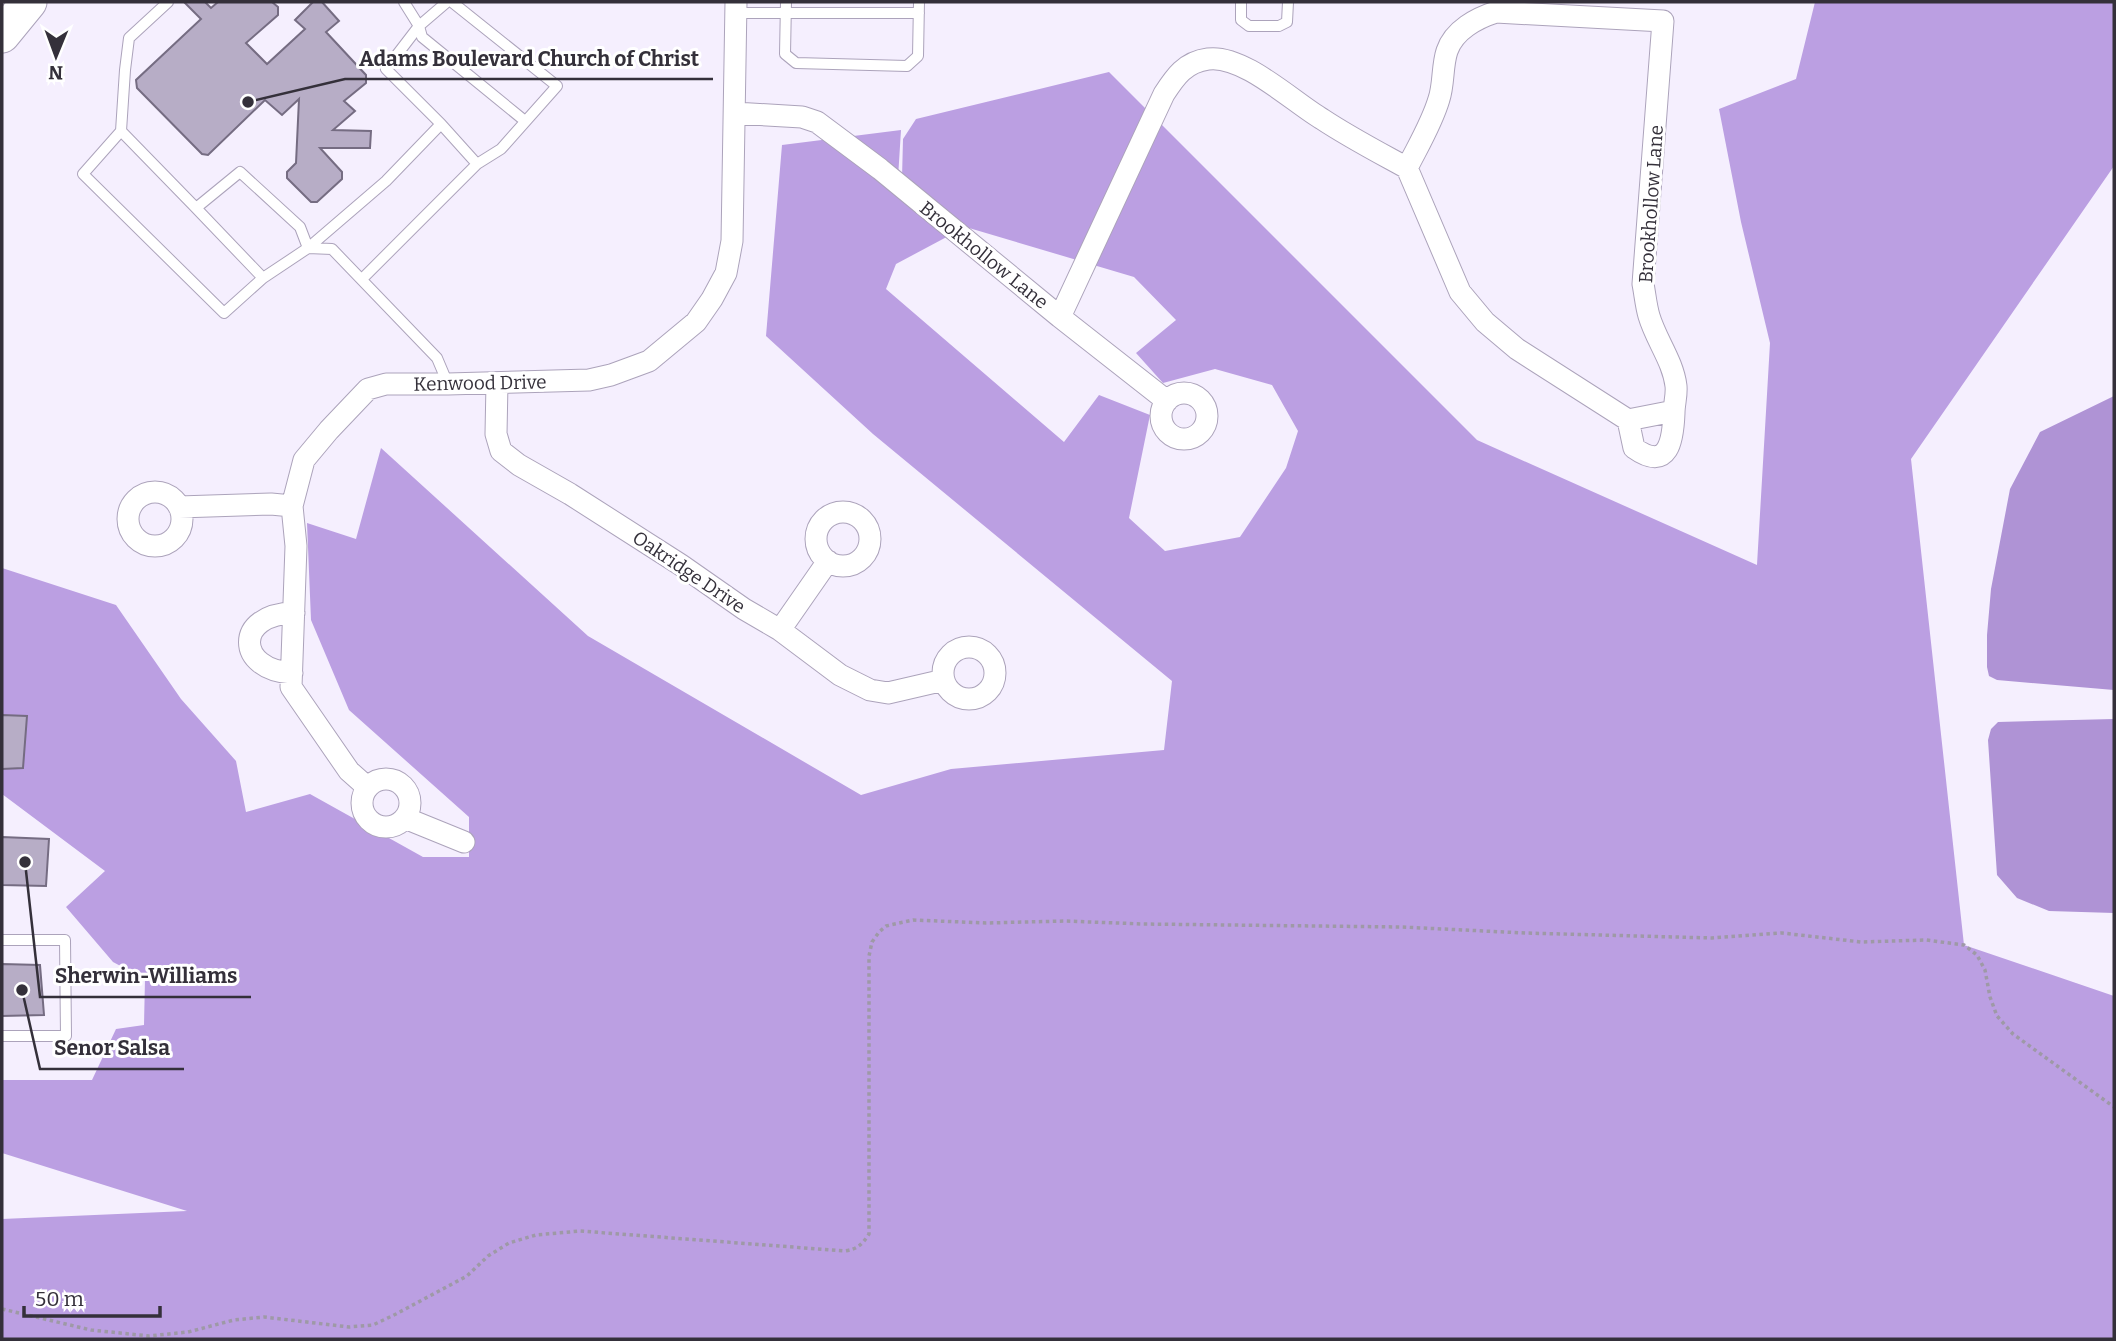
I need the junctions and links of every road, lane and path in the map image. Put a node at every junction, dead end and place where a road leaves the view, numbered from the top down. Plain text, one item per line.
1 (29, 2) edge
2 (168, 2) edge
3 (404, 2) edge
4 (447, 2) edge
5 (453, 2) edge
6 (1241, 2) edge
7 (1288, 2) edge
8 (919, 7) edge
9 (736, 8) edge
10 (786, 8) edge
11 (419, 26) junction
12 (2, 35) edge
13 (735, 113) junction
14 (525, 121) junction
15 (441, 124) junction
16 (121, 131) junction
17 (477, 164) junction
18 (1407, 168) junction
19 (196, 208) junction
20 (308, 248) junction
21 (263, 278) junction
22 (362, 279) junction
23 (1060, 317) junction
24 (497, 383) junction
25 (448, 384) junction
26 (1167, 401) dead end
27 (1674, 411) junction
28 (1628, 420) junction
29 (292, 506) junction
30 (179, 507) dead end
31 (828, 561) dead end
32 (293, 613) junction
33 (780, 630) junction
34 (292, 673) junction
35 (944, 680) dead end
36 (367, 787) junction
37 (405, 818) junction
38 (464, 842) dead end
39 (2, 940) edge
40 (2, 1036) edge
41 (2114, 1107) edge
42 (2, 1310) edge

1 - 12 highway
2 - 16 lane
3 - 11 lane
4 - 11 lane
5 - 14 lane
6 - 7 lane
8 - 10 lane
8 - 10 lane
9 - 10 lane
9 - 13 street, Kenwood Drive
11 - 14 lane
11 - 15 lane
13 - 23 street, Brookhollow Lane
13 - 24 street, Kenwood Drive
14 - 17 lane
15 - 17 lane
15 - 20 lane
16 - 19 lane
16 - 21 lane
17 - 22 lane
18 - 23 street, Brookhollow Lane
18 - 27 street, Brookhollow Lane
18 - 28 street
19 - 20 lane
19 - 21 lane
20 - 21 lane
20 - 22 lane
22 - 25 lane
23 - 26 street
24 - 25 street, Kenwood Drive
24 - 33 street, Oakridge Drive
25 - 29 street, Kenwood Drive
27 - 28 street
27 - 28 street, Brookhollow Lane
29 - 30 street
29 - 32 street, Kenwood Drive
31 - 33 street
32 - 34 street, Kenwood Drive
32 - 34 street
33 - 35 street, Oakridge Drive
34 - 36 street, Kenwood Drive
36 - 37 street
36 - 37 street
37 - 38 street
39 - 40 lane
41 - 42 path

